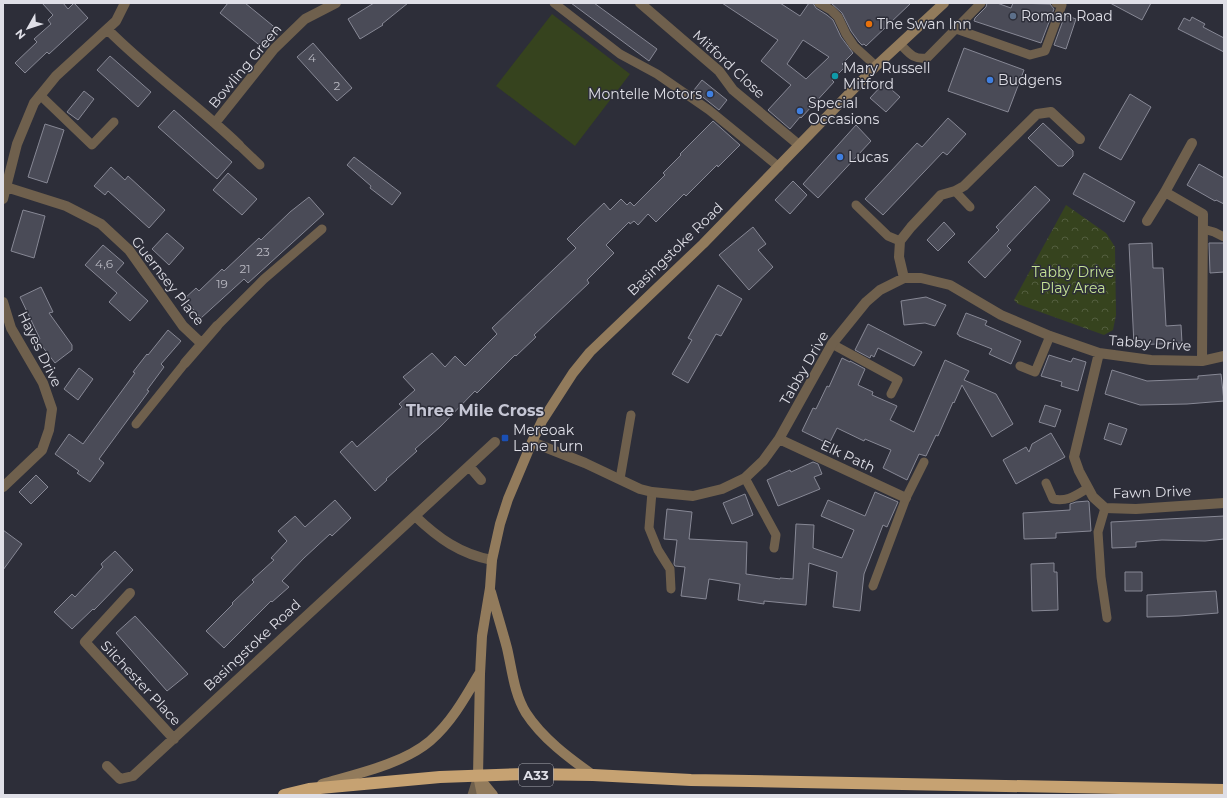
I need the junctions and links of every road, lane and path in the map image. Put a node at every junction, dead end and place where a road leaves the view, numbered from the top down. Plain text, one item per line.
1 (125, 3) edge
2 (336, 3) edge
3 (554, 3) edge
4 (640, 3) edge
5 (819, 3) edge
6 (944, 3) edge
7 (982, 3) edge
8 (1060, 4) edge
9 (956, 29) junction
10 (108, 30) junction
11 (900, 44) junction
12 (876, 66) junction
13 (40, 95) junction
14 (114, 122) dead end
15 (215, 123) junction
16 (1080, 139) dead end
17 (1192, 143) dead end
18 (799, 145) junction
19 (239, 146) joint
20 (260, 165) dead end
21 (779, 167) junction
22 (6, 187) junction
23 (955, 191) junction
24 (1165, 192) junction
25 (3, 199) edge
26 (856, 205) dead end
27 (970, 207) dead end
28 (1147, 221) dead end
29 (322, 229) dead end
30 (1203, 229) junction
31 (1224, 237) edge
32 (900, 241) junction
33 (904, 278) junction
34 (3, 302) edge
35 (5, 319) edge
36 (217, 326) joint
37 (1050, 336) junction
38 (201, 343) junction
39 (832, 344) junction
40 (1099, 353) junction
41 (1224, 356) edge
42 (1202, 360) junction
43 (185, 363) joint
44 (1020, 366) dead end
45 (891, 394) dead end
46 (631, 415) dead end
47 (136, 424) dead end
48 (779, 439) junction
49 (495, 442) dead end
50 (532, 442) junction
51 (924, 462) dead end
52 (469, 466) junction
53 (745, 478) junction
54 (620, 479) junction
55 (481, 480) dead end
56 (1046, 483) dead end
57 (3, 487) edge
58 (1088, 488) junction
59 (652, 492) junction
60 (906, 498) junction
61 (1224, 503) edge
62 (1106, 508) junction
63 (415, 516) junction
64 (774, 548) dead end
65 (492, 560) junction
66 (873, 586) dead end
67 (490, 588) junction
68 (671, 589) dead end
69 (130, 593) dead end
70 (1108, 618) dead end
71 (480, 674) junction
72 (174, 739) junction
73 (107, 766) dead end
74 (594, 775) junction
75 (478, 776) junction
76 (309, 789) junction
77 (1224, 790) edge
78 (284, 795) edge
79 (472, 795) edge
80 (482, 795) edge
81 (493, 795) edge

1 - 10 street
2 - 15 street, Bowling Green
3 - 21 lane
4 - 18 street, Mitford Close
5 - 12 lane
6 - 11 street, Basingstoke Road
7 - 9 lane
8 - 9 lane
9 - 11 lane
10 - 13 street
10 - 15 street
11 - 12 street, Basingstoke Road
12 - 18 street, Basingstoke Road
13 - 14 lane
13 - 22 street
15 - 19 street
16 - 23 street
17 - 24 street
18 - 21 street, Basingstoke Road
19 - 20 lane
21 - 50 street, Basingstoke Road
22 - 25 street
22 - 38 street, Guernsey Place
23 - 27 lane
23 - 32 street
24 - 28 street
24 - 30 street, Tabby Drive
26 - 32 lane
29 - 36 lane
30 - 31 lane
30 - 42 street, Tabby Drive
32 - 33 street
33 - 37 street, Tabby Drive
33 - 39 street, Tabby Drive
34 - 35 street, Hayes Drive
35 - 57 street, Hayes Drive
36 - 38 street, Guernsey Place
37 - 40 street, Tabby Drive
37 - 44 lane
38 - 43 street, Guernsey Place
39 - 45 lane
39 - 48 street, Tabby Drive
40 - 42 street, Tabby Drive
40 - 58 street, Fawn Drive
41 - 42 street, Tabby Drive
43 - 47 lane
46 - 54 lane
48 - 53 street, Tabby Drive
48 - 60 street, Elk Path
49 - 52 street, Basingstoke Road
50 - 54 street, Tabby Drive
50 - 65 street, Basingstoke Road
51 - 60 lane
52 - 55 street
52 - 63 street, Basingstoke Road
53 - 59 street, Tabby Drive
53 - 64 lane
54 - 59 street, Tabby Drive
56 - 58 lane
58 - 62 street, Fawn Drive
59 - 68 lane
60 - 66 lane
61 - 62 street, Fawn Drive
62 - 70 lane
63 - 65 street
63 - 72 street, Basingstoke Road
65 - 67 street, Basingstoke Road
67 - 71 street, Basingstoke Road
67 - 74 street
69 - 72 street, Silchester Place
71 - 75 street, Basingstoke Road
71 - 76 street
72 - 73 street, Basingstoke Road
74 - 75 highway, A33
74 - 77 highway, A33
75 - 76 highway, A33
75 - 79 lane, Basingstoke Road
75 - 80 street, Basingstoke Road
75 - 81 street
76 - 78 highway, A33

